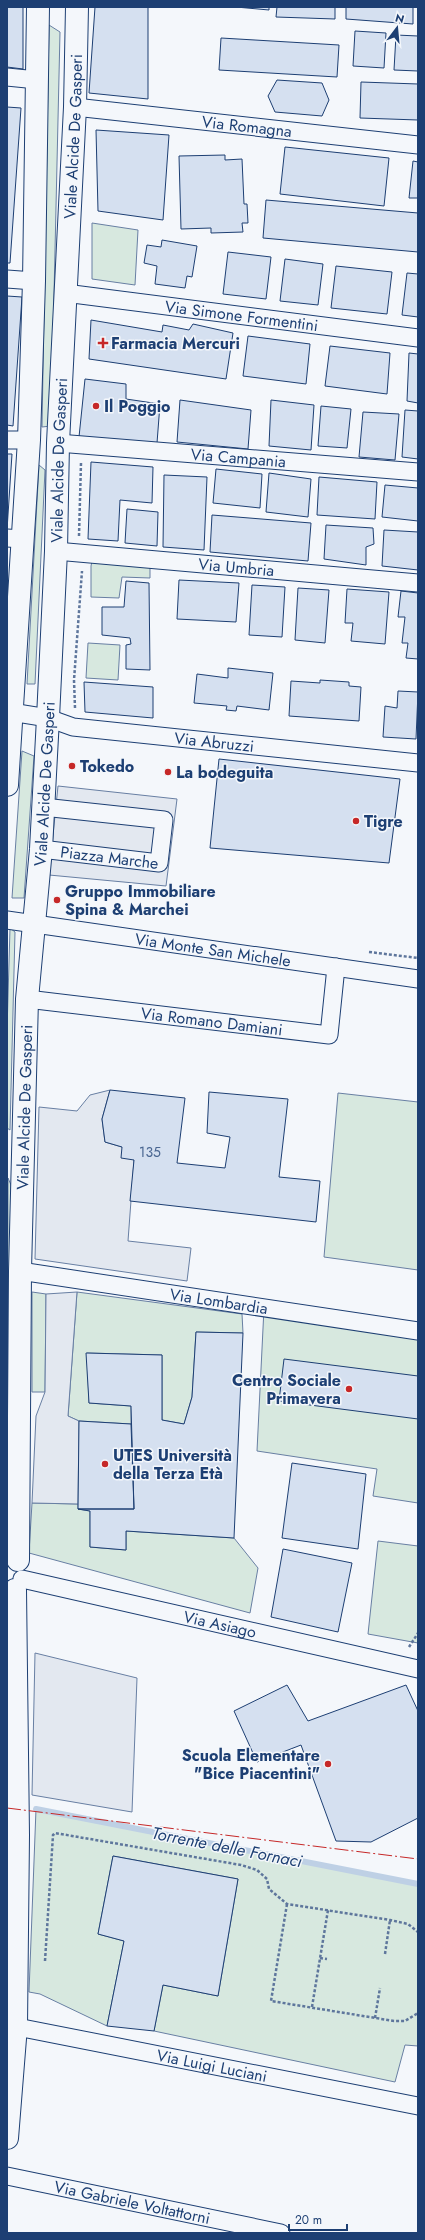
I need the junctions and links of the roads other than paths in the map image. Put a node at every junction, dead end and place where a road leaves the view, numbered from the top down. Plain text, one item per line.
1 (38, 7) edge
2 (77, 7) edge
3 (7, 78) edge
4 (37, 80) junction
5 (75, 107) junction
6 (418, 145) edge
7 (7, 279) edge
8 (34, 281) junction
9 (65, 293) junction
10 (418, 338) edge
11 (7, 440) edge
12 (29, 440) junction
13 (58, 443) junction
14 (418, 472) edge
15 (15, 538) edge
16 (56, 551) junction
17 (418, 582) edge
18 (11, 658) edge
19 (12, 712) junction
20 (48, 718) junction
21 (418, 762) edge
22 (7, 782) edge
23 (7, 786) edge
24 (43, 806) junction
25 (41, 849) junction
26 (7, 920) edge
27 (33, 923) junction
28 (336, 968) junction
29 (418, 979) edge
30 (28, 999) junction
31 (20, 1271) junction
32 (418, 1331) edge
33 (14, 1575) edge
34 (418, 1669) edge
35 (12, 2025) edge
36 (418, 2106) edge
37 (7, 2138) edge
38 (7, 2176) edge
39 (281, 2233) edge

1 - 4 street, Viale Alcide De Gasperi
2 - 5 street, Viale Alcide De Gasperi
3 - 4 street
4 - 8 street, Viale Alcide De Gasperi
5 - 6 street, Via Romagna
5 - 9 street, Viale Alcide De Gasperi
7 - 8 street
8 - 12 street, Viale Alcide De Gasperi
9 - 10 street, Via Simone Formentini
9 - 13 street, Viale Alcide De Gasperi
11 - 12 street
12 - 15 street, Viale Alcide De Gasperi
13 - 14 street, Via Campania
13 - 16 street, Viale Alcide De Gasperi
15 - 18 street, Viale Alcide De Gasperi
16 - 17 street, Via Umbria
16 - 20 street, Viale Alcide De Gasperi
18 - 19 street, Viale Alcide De Gasperi
19 - 20 street, Via Abruzzi
19 - 22 street, Viale Alcide De Gasperi
20 - 21 street, Via Abruzzi
20 - 24 street, Viale Alcide De Gasperi
22 - 23 street, Viale Alcide De Gasperi
24 - 25 street, Viale Alcide De Gasperi
24 - 25 street, Piazza Marche
25 - 27 street, Viale Alcide De Gasperi
26 - 27 street, Via Monte San Michele
27 - 28 street, Via Monte San Michele
27 - 30 street, Viale Alcide De Gasperi
28 - 29 street, Via Monte San Michele
28 - 30 street, Via Romano Damiani
30 - 31 street, Viale Alcide De Gasperi
31 - 32 street, Via Lombardia
31 - 33 street, Viale Alcide De Gasperi
33 - 34 street, Via Asiago
33 - 35 street, Viale Alcide De Gasperi
35 - 36 street, Via Luigi Luciani
35 - 37 street, Viale Alcide De Gasperi
38 - 39 street, Via Gabriele Voltattorni

